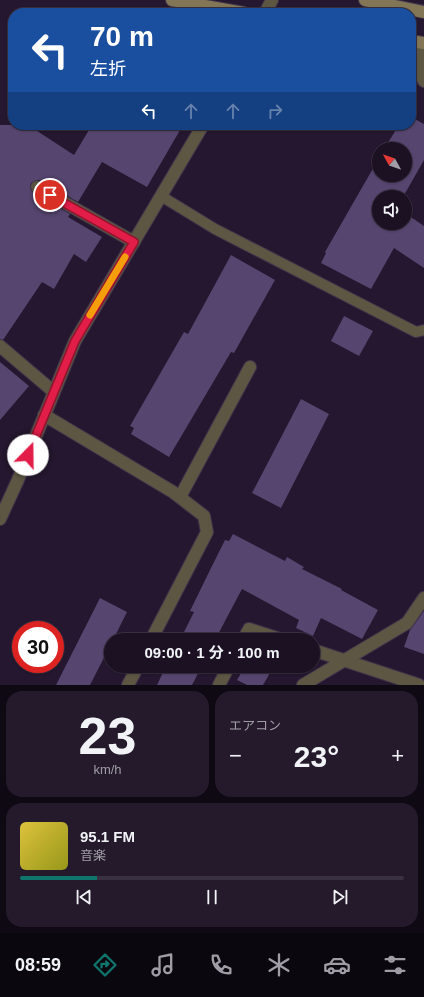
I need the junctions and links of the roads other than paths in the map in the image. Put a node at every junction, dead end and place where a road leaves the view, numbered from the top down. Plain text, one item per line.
1 (172, 0) edge
2 (365, 0) edge
3 (216, 8) edge
4 (404, 8) edge
5 (419, 42) edge
6 (424, 81) edge
7 (200, 130) edge
8 (36, 187) dead end
9 (161, 196) junction
10 (134, 242) junction
11 (424, 330) edge
12 (0, 346) edge
13 (250, 367) dead end
14 (54, 392) junction
15 (44, 415) junction
16 (180, 497) junction
17 (0, 517) edge
18 (424, 598) edge
19 (156, 633) edge
20 (246, 633) edge
21 (261, 633) edge
22 (320, 652) edge
23 (345, 660) junction
24 (134, 673) edge
25 (225, 673) edge
26 (128, 685) edge
27 (219, 685) edge
28 (303, 685) edge
29 (419, 685) edge

1 - 3 main road
2 - 4 main road
5 - 6 street
7 - 9 street
8 - 10 street
9 - 10 street
9 - 11 lane
10 - 14 street
12 - 14 street
13 - 16 street
14 - 15 street
15 - 16 street
15 - 17 street
16 - 19 street
18 - 23 street
20 - 21 street
22 - 23 street
23 - 28 street
23 - 29 street
24 - 26 street
25 - 27 street

